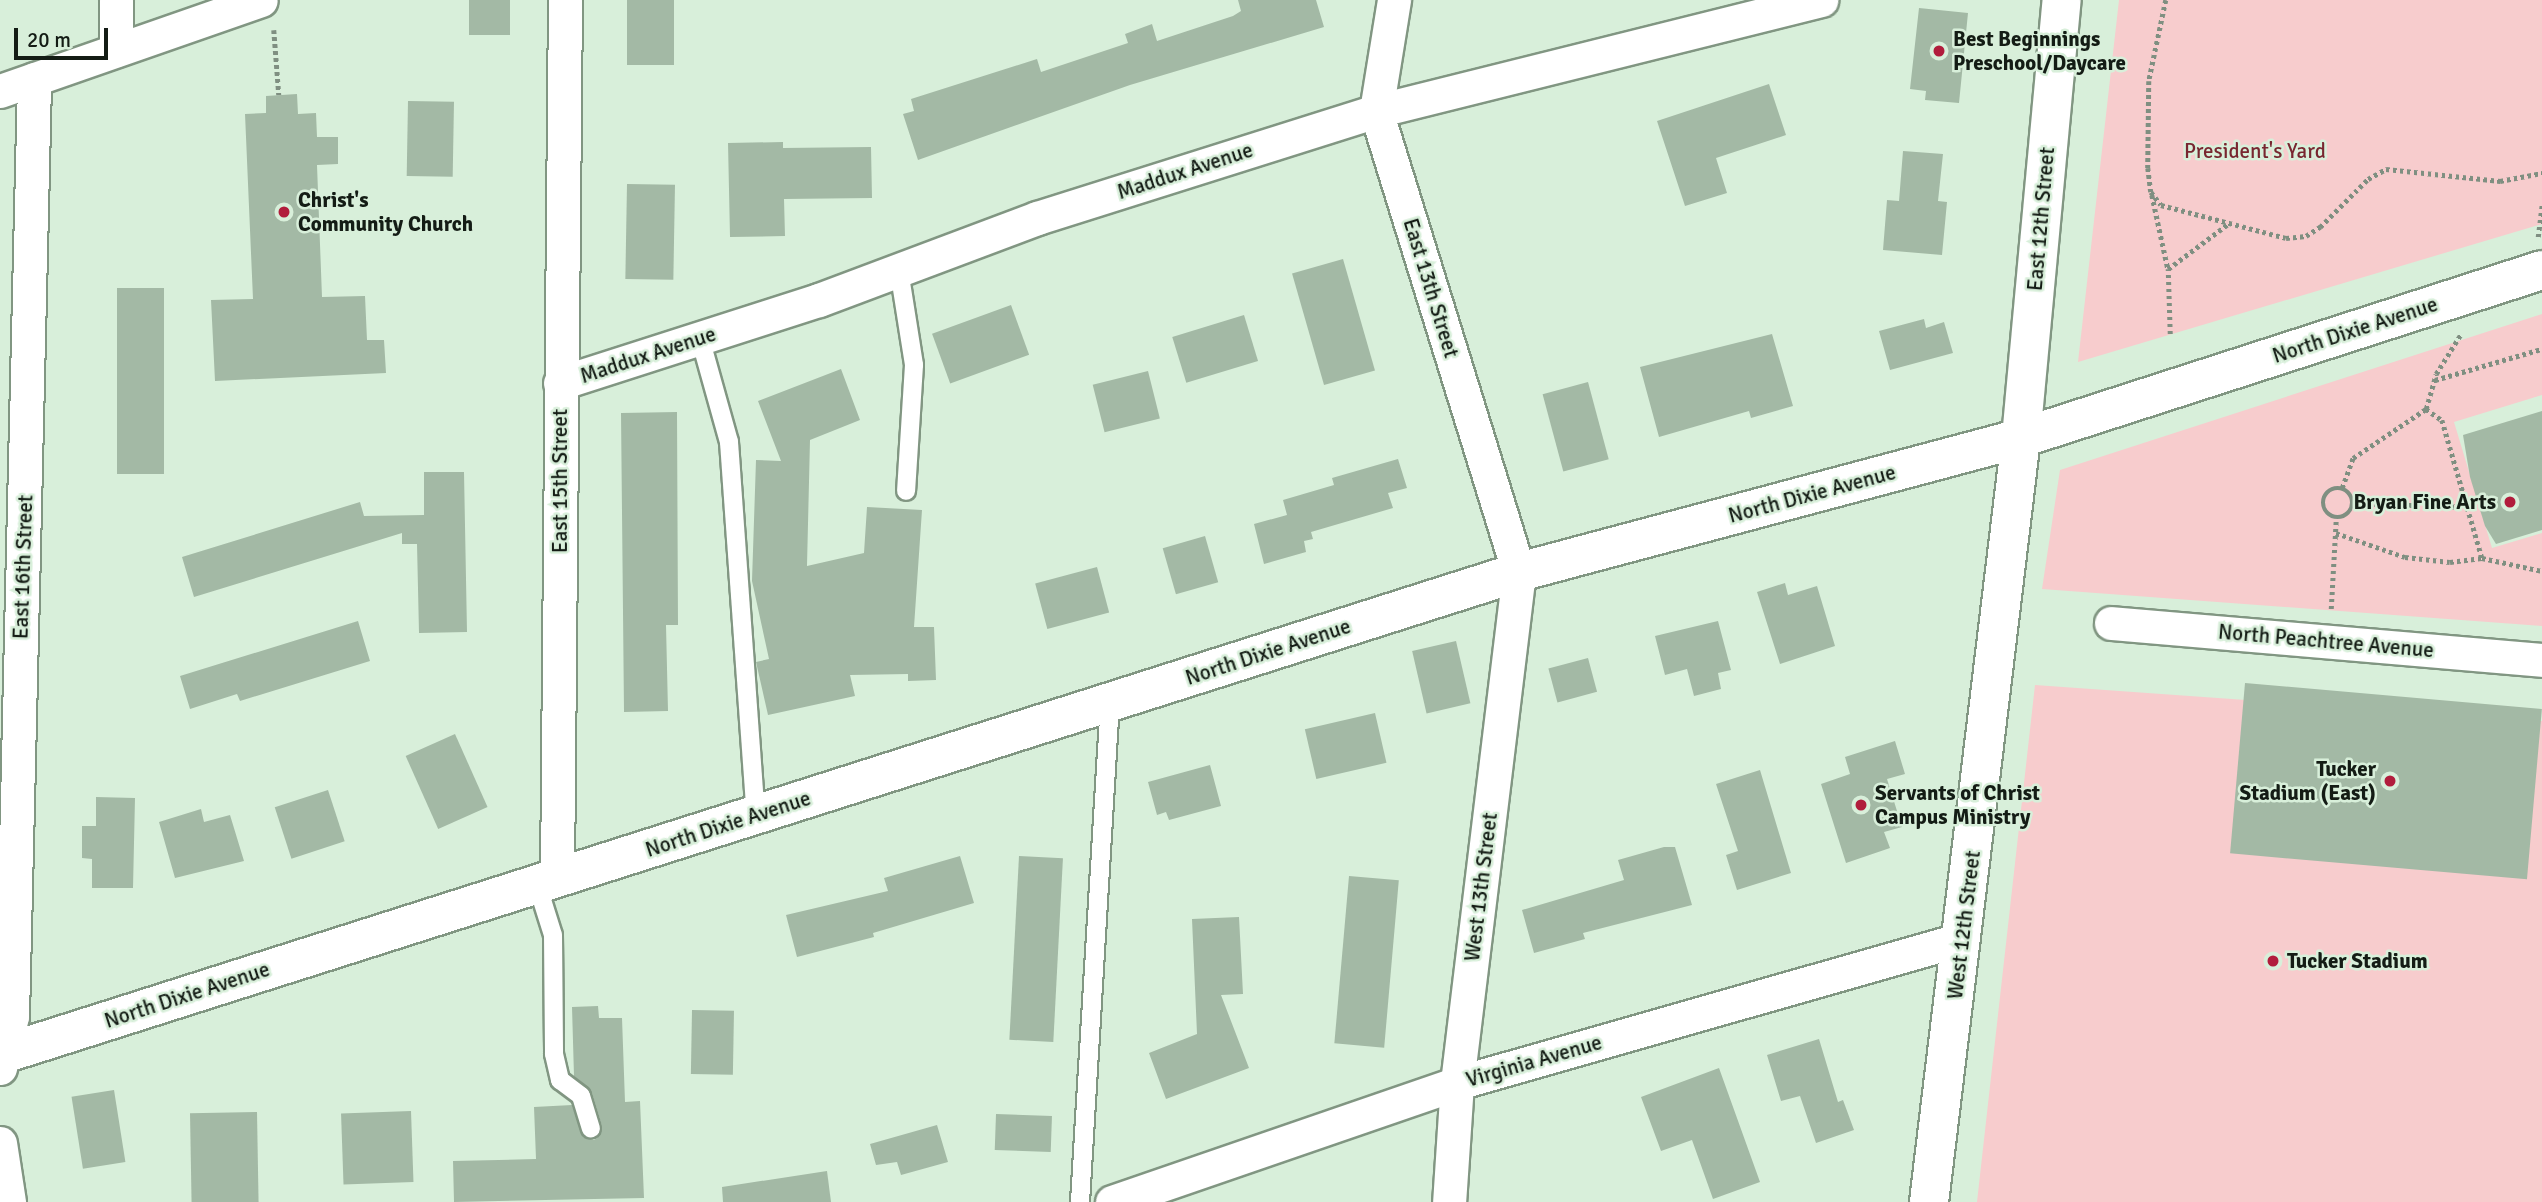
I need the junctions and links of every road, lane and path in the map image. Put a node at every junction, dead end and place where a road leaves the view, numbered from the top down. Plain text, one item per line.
1 (116, 0) edge
2 (565, 0) edge
3 (1394, 0) edge
4 (1821, 0) edge
5 (2062, 0) edge
6 (2166, 0) edge
7 (267, 14) edge
8 (116, 50) junction
9 (34, 79) junction
10 (0, 91) edge
11 (279, 95) dead end
12 (1376, 111) junction
13 (2542, 173) edge
14 (2151, 192) junction
15 (2542, 205) edge
16 (2228, 223) junction
17 (2540, 253) edge
18 (2168, 269) junction
19 (899, 270) junction
20 (2461, 333) dead end
21 (2170, 334) dead end
22 (700, 338) junction
23 (2542, 349) edge
24 (2435, 380) junction
25 (560, 383) junction
26 (2426, 409) junction
27 (2021, 439) junction
28 (2342, 488) junction
29 (906, 491) dead end
30 (2353, 503) junction
31 (2467, 507) junction
32 (2336, 519) junction
33 (2336, 533) junction
34 (2482, 558) junction
35 (2542, 571) edge
36 (1519, 572) junction
37 (2331, 609) dead end
38 (2111, 623) dead end
39 (2542, 660) edge
40 (1110, 702) junction
41 (756, 815) junction
42 (547, 881) junction
43 (1962, 939) junction
44 (1, 1059) edge
45 (1457, 1083) junction
46 (591, 1129) dead end
47 (0, 1143) edge
48 (9, 1202) edge
49 (1080, 1202) edge
50 (1112, 1202) edge
51 (1449, 1202) edge
52 (1929, 1202) edge

1 - 8 street
2 - 25 street, East 15th Street
3 - 12 street, East 13th Street
4 - 12 street, Maddux Avenue
5 - 27 street, East 12th Street
6 - 14 path
7 - 8 street
7 - 11 path
8 - 9 street
9 - 10 street
9 - 44 street, East 16th Street
12 - 19 street, Maddux Avenue
12 - 36 street, East 13th Street
13 - 16 path
14 - 16 path
14 - 18 path
15 - 17 path
16 - 18 path
17 - 27 street, North Dixie Avenue
18 - 21 path
19 - 22 street, Maddux Avenue
19 - 29 lane
20 - 24 path
22 - 25 street, Maddux Avenue
22 - 41 lane
23 - 24 path
24 - 26 path
25 - 42 street, East 15th Street
26 - 28 path
26 - 31 path
27 - 36 street, North Dixie Avenue
27 - 43 street, West 12th Street
28 - 30 path
28 - 32 path
30 - 31 path
30 - 32 path
31 - 34 path
32 - 33 path
33 - 34 path
33 - 37 path
34 - 35 path
36 - 40 street, North Dixie Avenue
36 - 45 street, West 13th Street
38 - 39 street, North Peachtree Avenue
40 - 41 street, North Dixie Avenue
40 - 49 lane
41 - 42 street, North Dixie Avenue
42 - 44 street, North Dixie Avenue
42 - 46 lane
43 - 45 street, Virginia Avenue
43 - 52 street, West 12th Street
45 - 50 street, Virginia Avenue
45 - 51 street, West 13th Street
47 - 48 street

